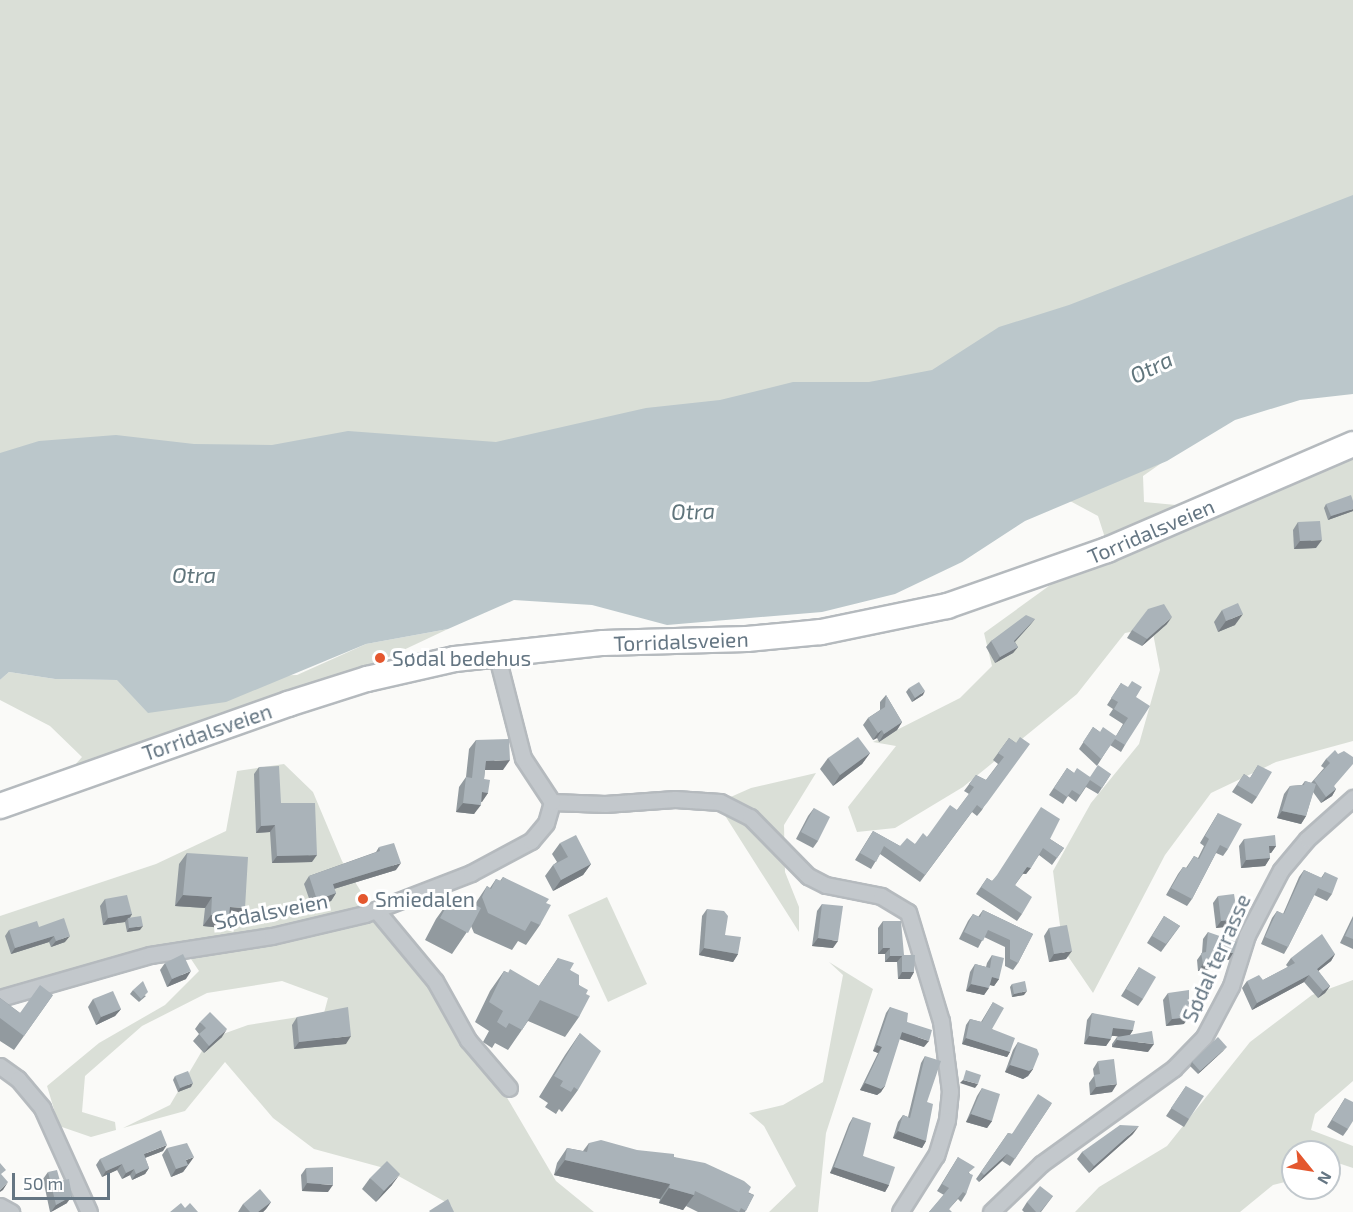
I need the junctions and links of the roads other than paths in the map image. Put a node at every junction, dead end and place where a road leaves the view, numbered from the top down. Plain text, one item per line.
1 (1353, 444) edge
2 (496, 653) junction
3 (1353, 798) edge
4 (552, 802) junction
5 (0, 806) edge
6 (376, 910) junction
7 (0, 998) edge
8 (0, 1066) edge
9 (509, 1088) dead end
10 (0, 1206) edge
11 (12, 1212) edge
12 (89, 1212) edge
13 (900, 1212) edge
14 (990, 1212) edge

1 - 2 main road, Torridalsveien
2 - 4 street
2 - 5 main road, Torridalsveien
3 - 14 street, Sødal terrasse
4 - 6 street, Sødalsveien
4 - 13 street
6 - 7 street, Sødalsveien
6 - 9 street
8 - 12 street
10 - 11 street

